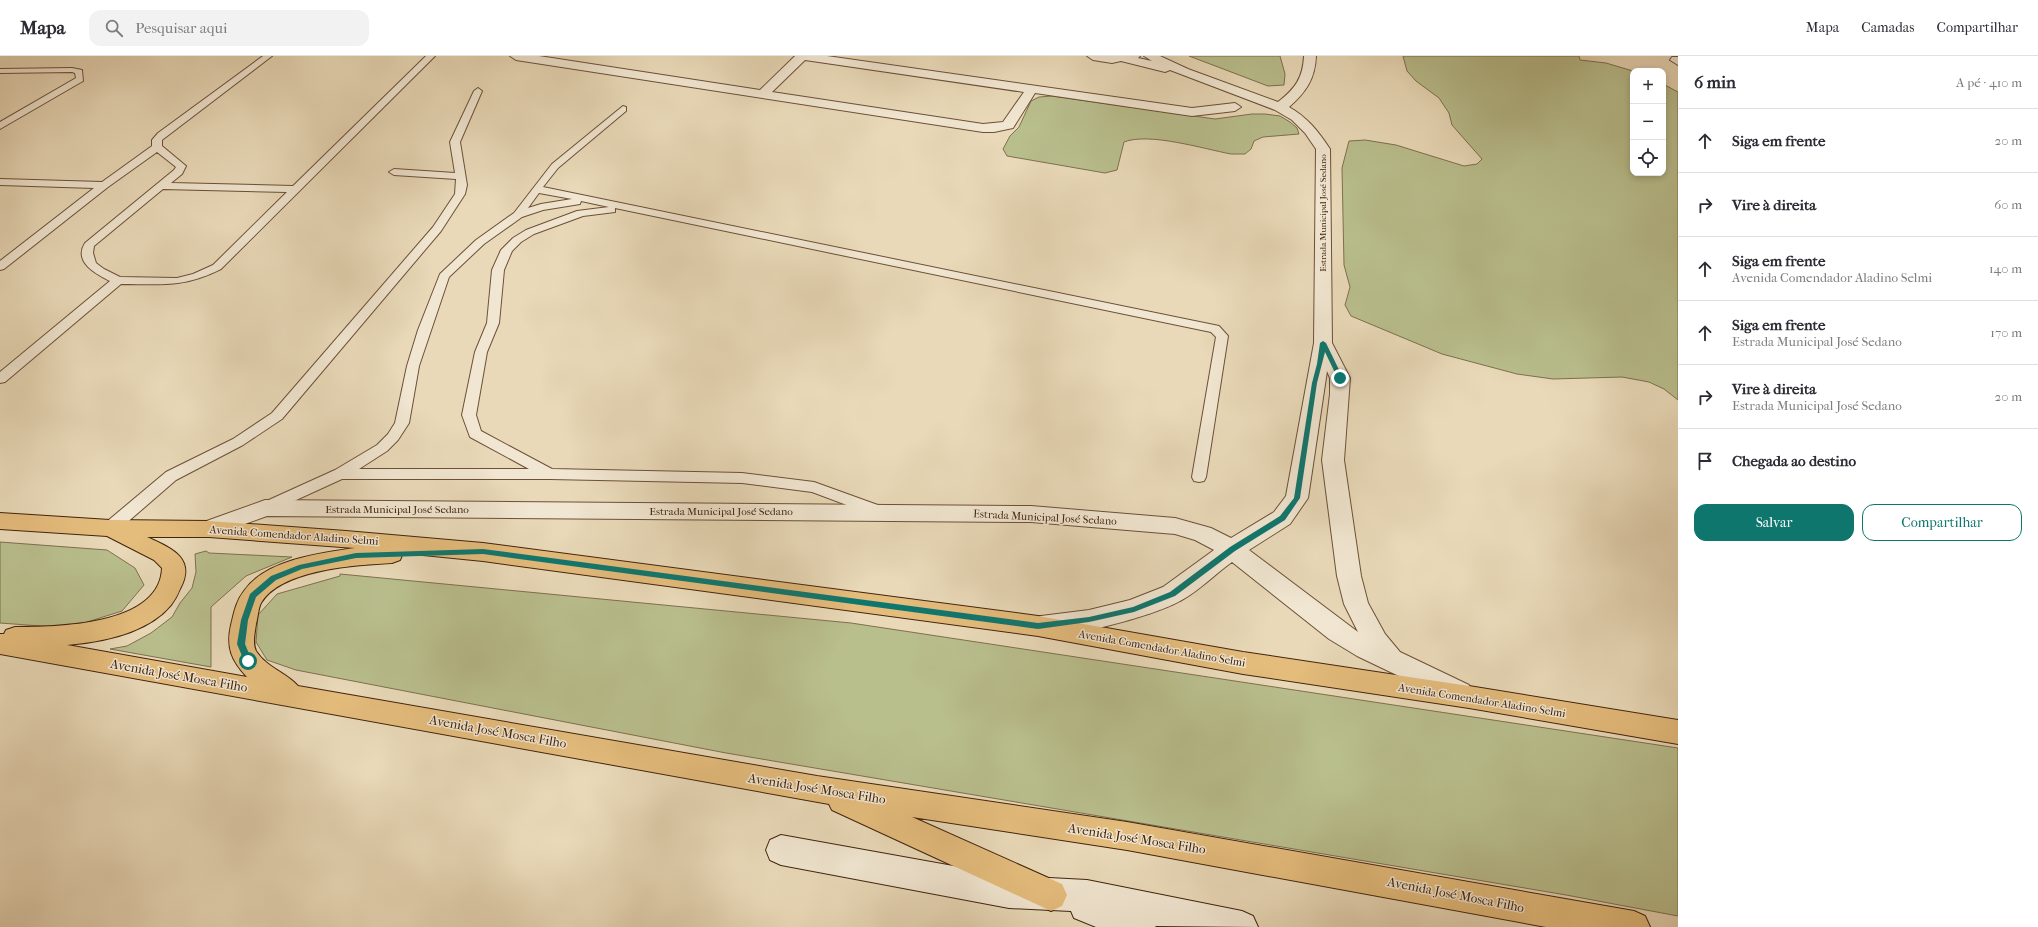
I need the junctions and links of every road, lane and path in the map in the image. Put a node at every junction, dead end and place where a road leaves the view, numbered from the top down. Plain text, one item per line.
1 (268, 56) edge
2 (431, 56) edge
3 (516, 56) edge
4 (802, 56) edge
5 (1080, 56) edge
6 (1093, 56) edge
7 (1134, 56) edge
8 (1150, 56) edge
9 (1310, 56) edge
10 (1122, 58) junction
11 (0, 71) edge
12 (1184, 72) junction
13 (1032, 89) junction
14 (478, 91) dead end
15 (764, 94) junction
16 (1235, 107) dead end
17 (1280, 107) junction
18 (623, 109) dead end
19 (0, 126) edge
20 (157, 147) junction
21 (394, 172) dead end
22 (461, 176) junction
23 (0, 182) edge
24 (104, 185) junction
25 (160, 186) junction
26 (296, 189) junction
27 (536, 189) junction
28 (597, 202) junction
29 (624, 208) junction
30 (518, 215) junction
31 (0, 266) edge
32 (118, 280) junction
33 (1323, 343) junction
34 (0, 379) edge
35 (340, 474) junction
36 (550, 474) junction
37 (1200, 477) dead end
38 (265, 508) junction
39 (884, 513) junction
40 (0, 521) edge
41 (110, 528) junction
42 (209, 529) junction
43 (1232, 549) junction
44 (483, 552) junction
45 (1038, 626) junction
46 (0, 636) edge
47 (0, 644) edge
48 (1392, 660) junction
49 (292, 694) junction
50 (1469, 697) junction
51 (1678, 732) edge
52 (817, 789) junction
53 (781, 850) dead end
54 (1051, 895) junction
55 (1140, 927) edge
56 (1242, 927) edge
57 (1634, 927) edge

1 - 20 lane
2 - 26 lane
3 - 15 street
4 - 13 street
4 - 15 street
5 - 6 street
6 - 10 street
7 - 10 street
8 - 12 street, Estrada Municipal José Sedano
9 - 17 street
10 - 12 street, Estrada Municipal José Sedano
11 - 19 lane
12 - 17 street, Estrada Municipal José Sedano
13 - 15 street
13 - 16 street
14 - 22 lane
17 - 33 street, Estrada Municipal José Sedano
18 - 27 lane
20 - 24 lane
20 - 25 lane
21 - 22 lane
22 - 41 lane
23 - 24 lane
24 - 31 lane
25 - 26 lane
25 - 32 lane
26 - 32 lane
27 - 28 lane
27 - 30 lane
28 - 29 lane
28 - 30 lane
29 - 36 lane
29 - 37 lane
30 - 35 lane
32 - 34 lane
33 - 43 street, Estrada Municipal José Sedano
33 - 48 street, Estrada Municipal José Sedano
35 - 36 lane
35 - 38 lane
36 - 39 lane
38 - 39 street, Estrada Municipal José Sedano
38 - 42 street, Estrada Municipal José Sedano
39 - 43 street, Estrada Municipal José Sedano
40 - 41 main road, Avenida Comendador Aladino Selmi
41 - 42 main road, Avenida Comendador Aladino Selmi
41 - 46 main road
42 - 44 main road, Avenida Comendador Aladino Selmi
43 - 45 street, Estrada Municipal José Sedano
43 - 48 street, Estrada Municipal José Sedano
44 - 45 main road, Avenida Comendador Aladino Selmi
44 - 49 main road
45 - 50 main road, Avenida Comendador Aladino Selmi
47 - 49 main road, Avenida José Mosca Filho
48 - 50 street, Estrada Municipal José Sedano
49 - 52 main road, Avenida José Mosca Filho
50 - 51 main road, Avenida Comendador Aladino Selmi
52 - 54 main road
52 - 57 main road, Avenida José Mosca Filho
53 - 54 street
54 - 55 street
54 - 56 street

